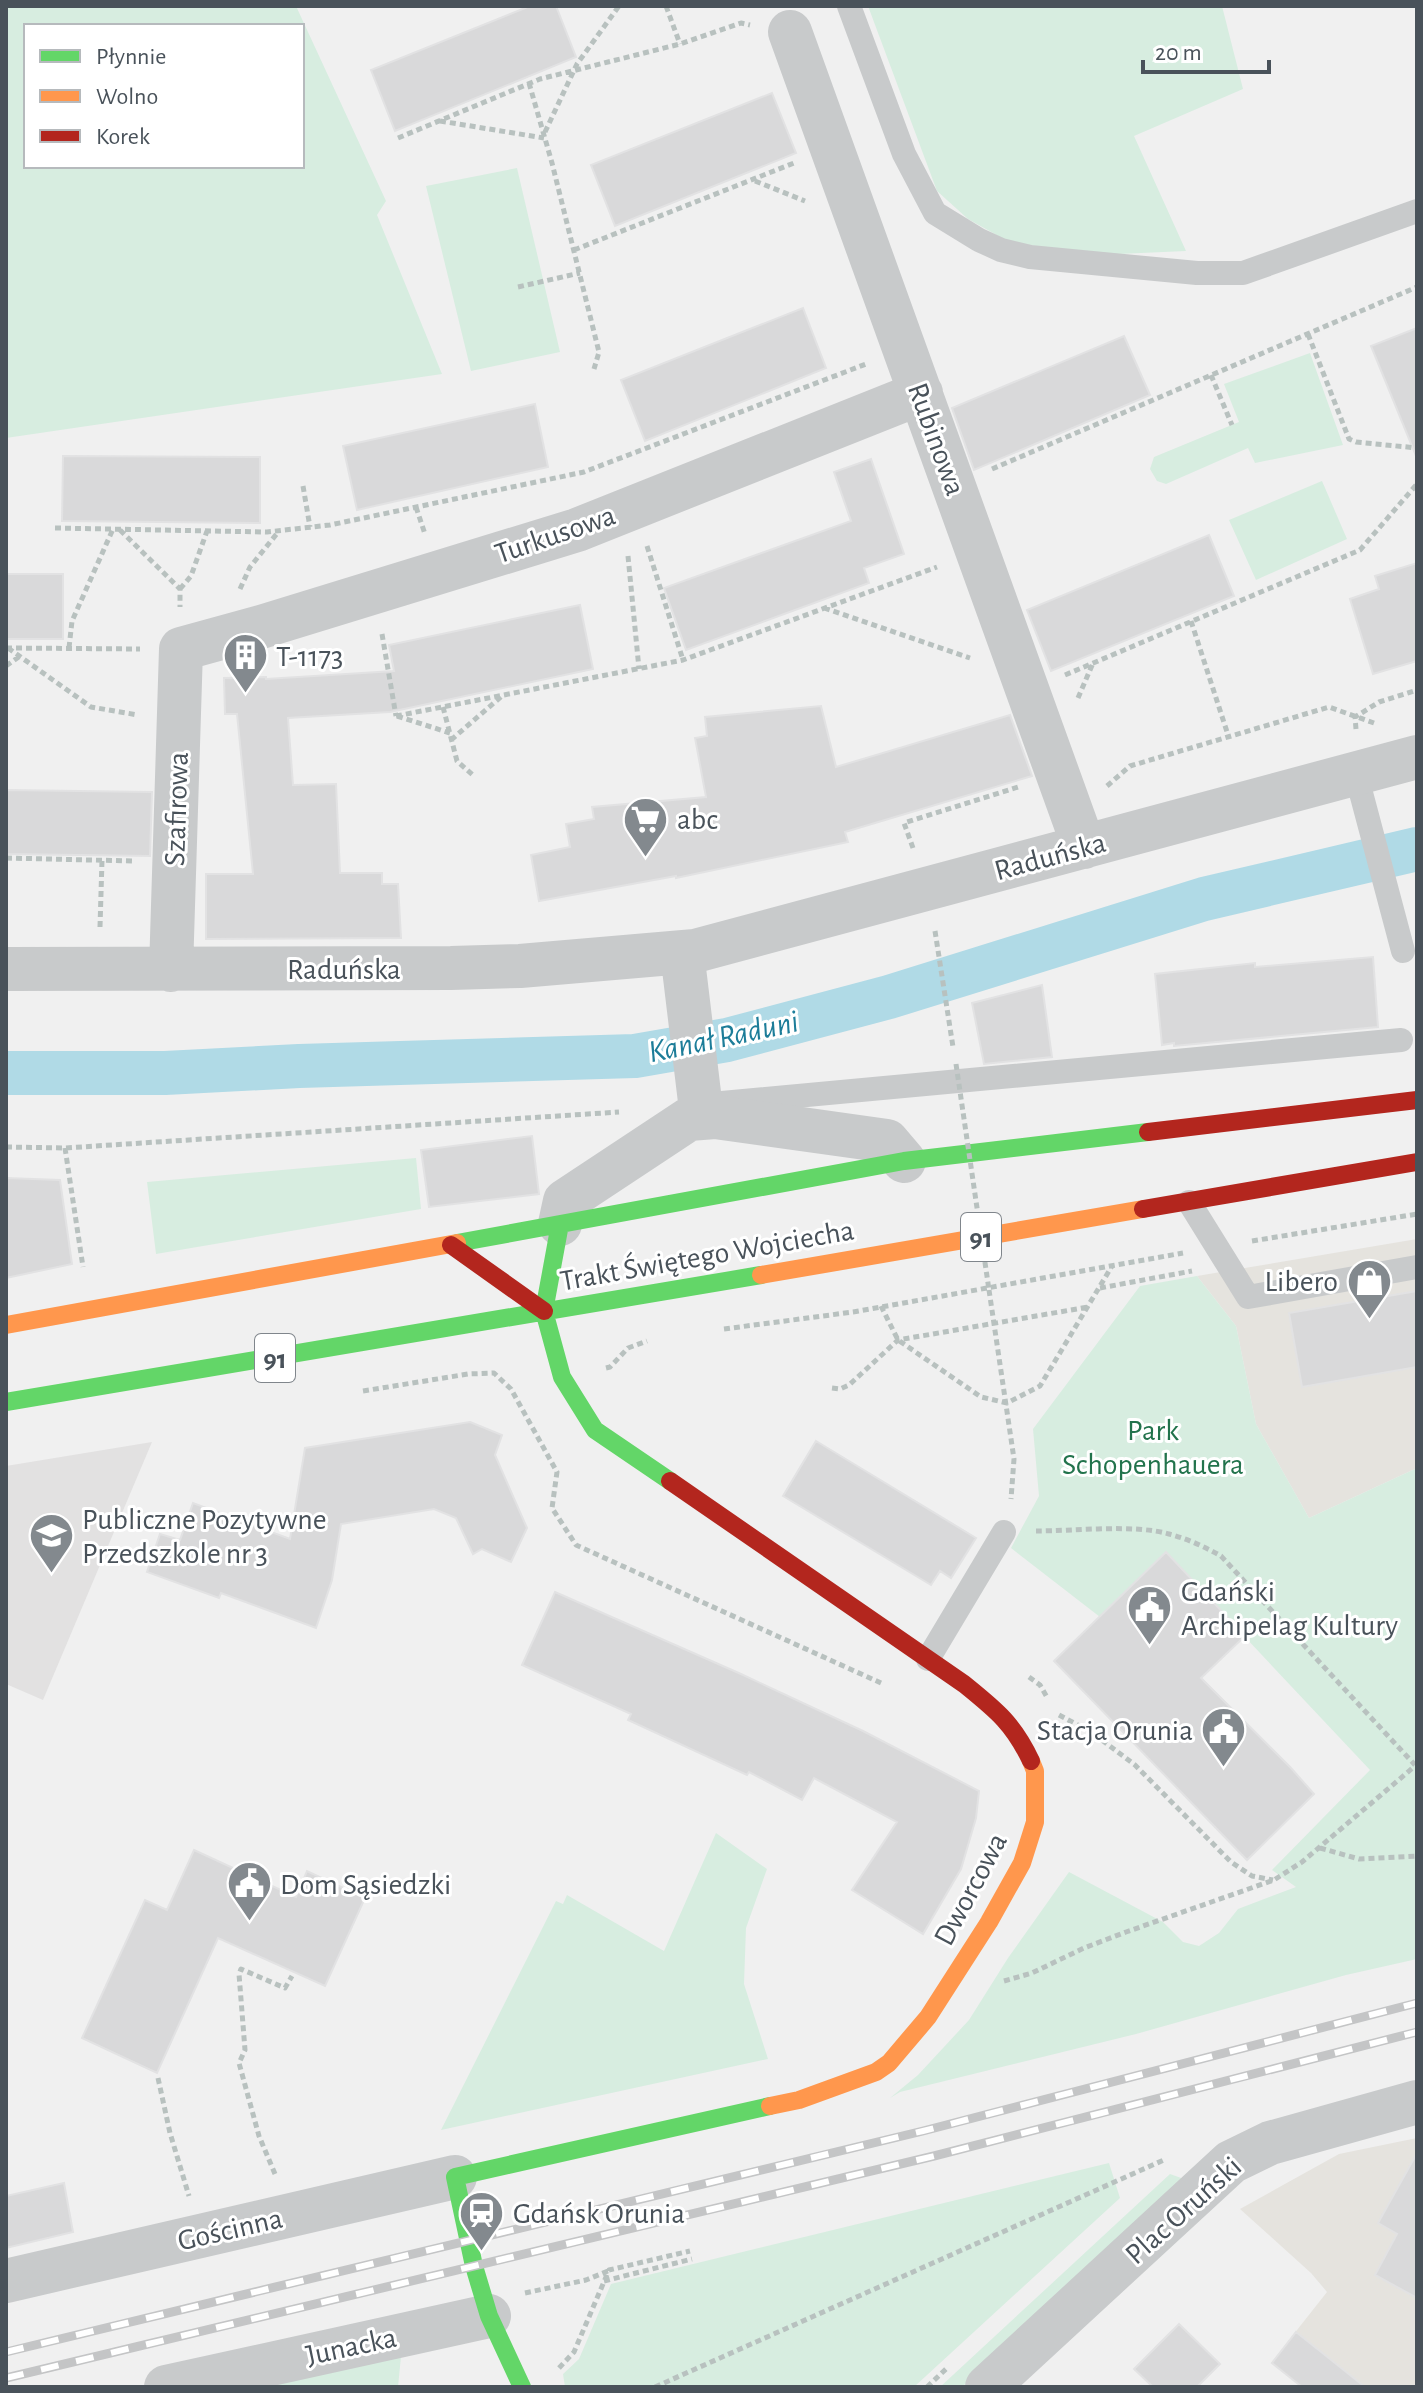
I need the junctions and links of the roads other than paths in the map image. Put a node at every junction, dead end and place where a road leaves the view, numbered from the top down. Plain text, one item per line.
1 (849, 6) edge
2 (790, 32) dead end
3 (1417, 211) edge
4 (921, 393) junction
5 (181, 649) joint
6 (1417, 757) edge
7 (1356, 774) junction
8 (1071, 810) junction
9 (1403, 951) dead end
10 (682, 952) junction
11 (6, 969) edge
12 (171, 970) junction
13 (1401, 1040) dead end
14 (1417, 1100) edge
15 (700, 1104) junction
16 (904, 1161) junction
17 (1417, 1162) edge
18 (1189, 1202) junction
19 (560, 1224) junction
20 (451, 1245) junction
21 (1417, 1267) edge
22 (544, 1311) junction
23 (6, 1325) edge
24 (6, 1402) edge
25 (1004, 1532) road end
26 (928, 1659) junction
27 (1417, 2102) edge
28 (455, 2177) junction
29 (6, 2281) edge
30 (504, 2305) junction
31 (166, 2387) edge
32 (522, 2387) edge
33 (987, 2387) edge

1 - 3 lane
2 - 4 street, Rubinowa
4 - 5 street, Turkusowa
4 - 8 street, Rubinowa
5 - 12 street, Szafirowa
6 - 7 street, Raduńska
7 - 8 street, Raduńska
7 - 9 lane
8 - 10 street, Raduńska
10 - 12 street, Raduńska
10 - 15 street
11 - 12 street, Raduńska
13 - 15 lane
14 - 16 main road, Trakt Świętego Wojciecha
15 - 16 street
15 - 19 street
16 - 19 main road, Trakt Świętego Wojciecha
17 - 18 main road, Trakt Świętego Wojciecha / 91
18 - 21 lane
18 - 22 main road, Trakt Świętego Wojciecha / 91
19 - 20 main road, Trakt Świętego Wojciecha
19 - 22 main road, Dworcowa
20 - 22 main road
20 - 23 main road, Trakt Świętego Wojciecha
22 - 24 main road, Trakt Świętego Wojciecha / 91
22 - 26 main road, Dworcowa
25 - 26 lane
26 - 28 main road, Dworcowa
27 - 33 street, Plac Oruński
28 - 29 street, Gościnna
28 - 30 main road
30 - 31 street, Junacka
30 - 32 main road

